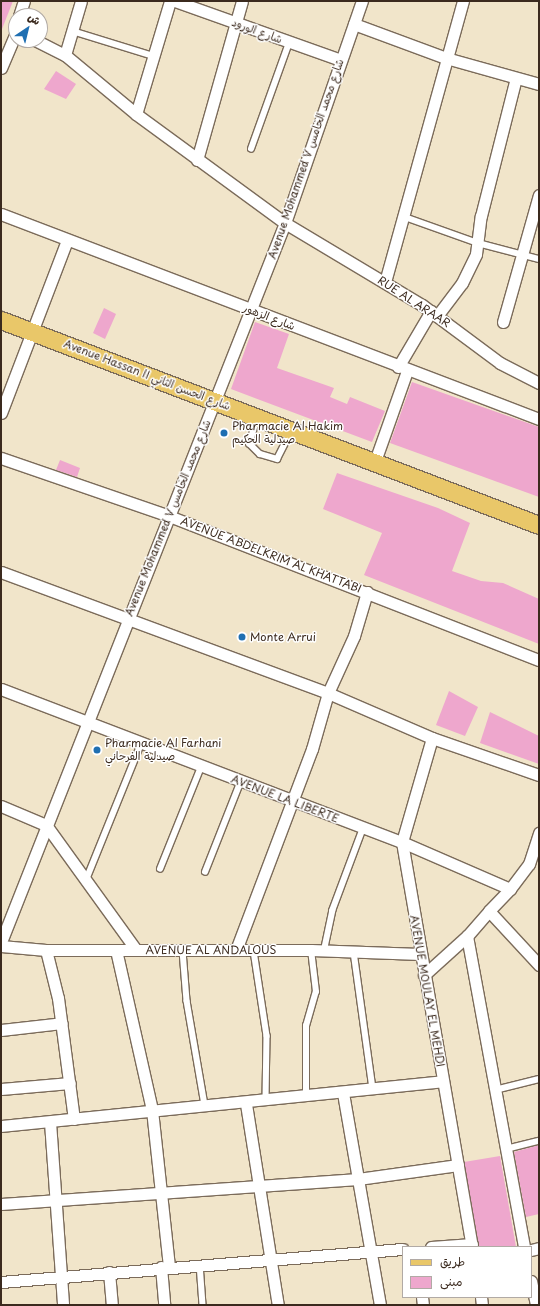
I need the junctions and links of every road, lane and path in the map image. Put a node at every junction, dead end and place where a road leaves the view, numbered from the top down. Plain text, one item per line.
1 (81, 1) edge
2 (170, 1) edge
3 (175, 1) edge
4 (242, 1) edge
5 (362, 1) edge
6 (463, 1) edge
7 (237, 24) junction
8 (354, 24) junction
9 (72, 31) junction
10 (289, 43) junction
11 (48, 46) edge
12 (8, 48) edge
13 (65, 55) junction
14 (154, 56) junction
15 (446, 58) junction
16 (341, 60) junction
17 (1, 68) edge
18 (516, 78) junction
19 (539, 84) edge
20 (136, 114) junction
21 (251, 149) dead end
22 (197, 160) junction
23 (539, 195) edge
24 (1, 214) edge
25 (405, 217) junction
26 (285, 223) junction
27 (67, 240) junction
28 (478, 243) junction
29 (521, 255) junction
30 (539, 259) edge
31 (384, 282) junction
32 (250, 310) junction
33 (434, 314) junction
34 (1, 320) edge
35 (503, 322) dead end
36 (34, 332) junction
37 (402, 369) junction
38 (539, 383) edge
39 (215, 401) junction
40 (1, 413) edge
41 (538, 417) edge
42 (257, 419) junction
43 (291, 432) junction
44 (1, 458) edge
45 (374, 464) junction
46 (170, 516) junction
47 (539, 525) edge
48 (1, 572) edge
49 (367, 592) junction
50 (127, 621) junction
51 (539, 660) edge
52 (1, 689) edge
53 (328, 693) junction
54 (85, 722) junction
55 (432, 738) junction
56 (141, 744) junction
57 (201, 767) junction
58 (539, 775) edge
59 (240, 783) junction
60 (291, 802) junction
61 (1, 806) edge
62 (46, 825) junction
63 (363, 828) junction
64 (539, 833) edge
65 (402, 842) junction
66 (160, 869) dead end
67 (205, 872) dead end
68 (86, 880) junction
69 (510, 889) junction
70 (489, 911) junction
71 (467, 936) junction
72 (1, 942) edge
73 (1, 946) edge
74 (46, 950) junction
75 (116, 950) junction
76 (136, 950) junction
77 (236, 950) junction
78 (254, 950) junction
79 (311, 950) junction
80 (324, 950) junction
81 (183, 951) junction
82 (354, 952) junction
83 (420, 954) junction
84 (539, 965) edge
85 (424, 975) junction
86 (62, 1023) junction
87 (1, 1030) edge
88 (539, 1079) edge
89 (442, 1081) junction
90 (70, 1083) junction
91 (1, 1089) edge
92 (373, 1090) junction
93 (494, 1090) junction
94 (343, 1093) junction
95 (306, 1097) junction
96 (266, 1102) junction
97 (246, 1104) junction
98 (206, 1107) junction
99 (152, 1110) junction
100 (74, 1119) junction
101 (50, 1122) junction
102 (1, 1126) edge
103 (539, 1141) edge
104 (506, 1149) junction
105 (458, 1165) junction
106 (358, 1179) junction
107 (261, 1186) junction
108 (161, 1195) junction
109 (53, 1200) junction
110 (1, 1204) edge
111 (472, 1246) edge
112 (524, 1246) edge
113 (402, 1250) edge
114 (373, 1252) junction
115 (270, 1258) junction
116 (200, 1264) junction
117 (165, 1267) junction
118 (109, 1272) junction
119 (59, 1276) junction
120 (1, 1282) edge
121 (532, 1286) edge
122 (63, 1305) edge
123 (112, 1305) edge
124 (164, 1305) edge
125 (203, 1305) edge
126 (278, 1305) edge
127 (380, 1305) edge
128 (536, 1305) edge

1 - 9 street
2 - 14 street
3 - 7 street, شارع الورود
4 - 7 street
5 - 8 street, Avenue Mohammed V شارع محمد الخامس
6 - 15 street
7 - 10 street, شارع الورود
7 - 22 street
8 - 15 street
8 - 16 street, Avenue Mohammed V شارع محمد الخامس
9 - 13 street
9 - 14 lane
10 - 16 street, شارع الورود
10 - 21 lane
11 - 13 street, RUE AL ARAAR
12 - 17 street
13 - 20 street, RUE AL ARAAR
14 - 20 street
15 - 18 street
15 - 25 street
16 - 26 street, Avenue Mohammed V شارع محمد الخامس
18 - 19 street
18 - 28 street
20 - 22 street, RUE AL ARAAR
22 - 26 street, RUE AL ARAAR
23 - 29 street
24 - 27 street, شارع الزهور
25 - 28 lane
25 - 31 street
26 - 31 street, RUE AL ARAAR
26 - 32 street, Avenue Mohammed V شارع محمد الخامس
27 - 32 street, شارع الزهور
27 - 36 street
28 - 29 lane
28 - 33 street
29 - 30 lane
29 - 35 street
31 - 33 street, RUE AL ARAAR
32 - 37 street, شارع الزهور
32 - 39 street, Avenue Mohammed V شارع محمد الخامس
33 - 37 street
33 - 38 street, RUE AL ARAAR
34 - 36 main road, Avenue Hassan II شارع الحسن الثاني
36 - 39 main road, Avenue Hassan II شارع الحسن الثاني
36 - 40 street
37 - 41 street, شارع الزهور
37 - 45 street
39 - 42 main road, Avenue Hassan II شارع الحسن الثاني
39 - 46 street, Avenue Mohammed V شارع محمد الخامس
42 - 43 main road, Avenue Hassan II شارع الحسن الثاني
42 - 43 lane
43 - 45 main road, Avenue Hassan II شارع الحسن الثاني
44 - 46 street, AVENUE ABDELKRIM AL KHATTABI
45 - 47 main road, Avenue Hassan II شارع الحسن الثاني
46 - 49 street, AVENUE ABDELKRIM AL KHATTABI
46 - 50 street, Avenue Mohammed V شارع محمد الخامس
48 - 50 street
49 - 51 street, AVENUE ABDELKRIM AL KHATTABI
49 - 53 street
50 - 53 street
50 - 54 street, Avenue Mohammed V شارع محمد الخامس
52 - 54 street, AVENUE LA LIBERTE
53 - 55 street
53 - 60 street
54 - 56 street, AVENUE LA LIBERTE
54 - 62 street, Avenue Mohammed V شارع محمد الخامس
55 - 58 street
55 - 65 street, AVENUE MOULAY EL MEHDI
56 - 57 street, AVENUE LA LIBERTE
56 - 68 lane
57 - 59 street, AVENUE LA LIBERTE
57 - 66 lane
59 - 60 street, AVENUE LA LIBERTE
59 - 67 lane
60 - 63 street, AVENUE LA LIBERTE
60 - 77 street
61 - 62 street
62 - 68 street
62 - 72 street, Avenue Mohammed V شارع محمد الخامس
63 - 65 street, AVENUE LA LIBERTE
63 - 80 lane
64 - 69 street
65 - 69 street, AVENUE LA LIBERTE
65 - 83 street, AVENUE MOULAY EL MEHDI
68 - 76 street
69 - 70 street
70 - 71 street
70 - 84 street
71 - 85 street
71 - 93 street
73 - 74 street, AVENUE AL ANDALOUS
74 - 75 street, AVENUE AL ANDALOUS
74 - 86 street
75 - 76 street, AVENUE AL ANDALOUS
75 - 99 street
76 - 81 street, AVENUE AL ANDALOUS
77 - 78 street, AVENUE AL ANDALOUS
77 - 81 street, AVENUE AL ANDALOUS
78 - 79 street, AVENUE AL ANDALOUS
78 - 96 lane
79 - 80 street, AVENUE AL ANDALOUS
79 - 95 lane
80 - 82 street, AVENUE AL ANDALOUS
81 - 98 lane
82 - 83 street, AVENUE AL ANDALOUS
82 - 92 lane
83 - 85 street, AVENUE MOULAY EL MEHDI
85 - 89 street, AVENUE MOULAY EL MEHDI
86 - 87 street
86 - 90 street
88 - 93 lane
89 - 92 street
89 - 105 street, AVENUE MOULAY EL MEHDI
90 - 91 street
90 - 100 street
92 - 94 street
93 - 104 street
94 - 95 street
94 - 106 street
95 - 96 street
96 - 97 street
97 - 98 street
97 - 107 street
98 - 99 street
99 - 100 street
99 - 108 street
100 - 101 street
101 - 102 street
101 - 109 street
103 - 104 lane
104 - 112 street
105 - 106 street
105 - 111 street, AVENUE MOULAY EL MEHDI
106 - 107 street
106 - 114 street
107 - 108 street
107 - 115 street
108 - 109 street
108 - 117 street
109 - 110 street
109 - 119 street
113 - 114 street
114 - 115 street
114 - 127 street
115 - 116 street
115 - 126 street
116 - 117 street
116 - 125 lane
117 - 118 street
117 - 124 street
118 - 119 street
118 - 123 street
119 - 120 street
119 - 122 street
121 - 128 street

